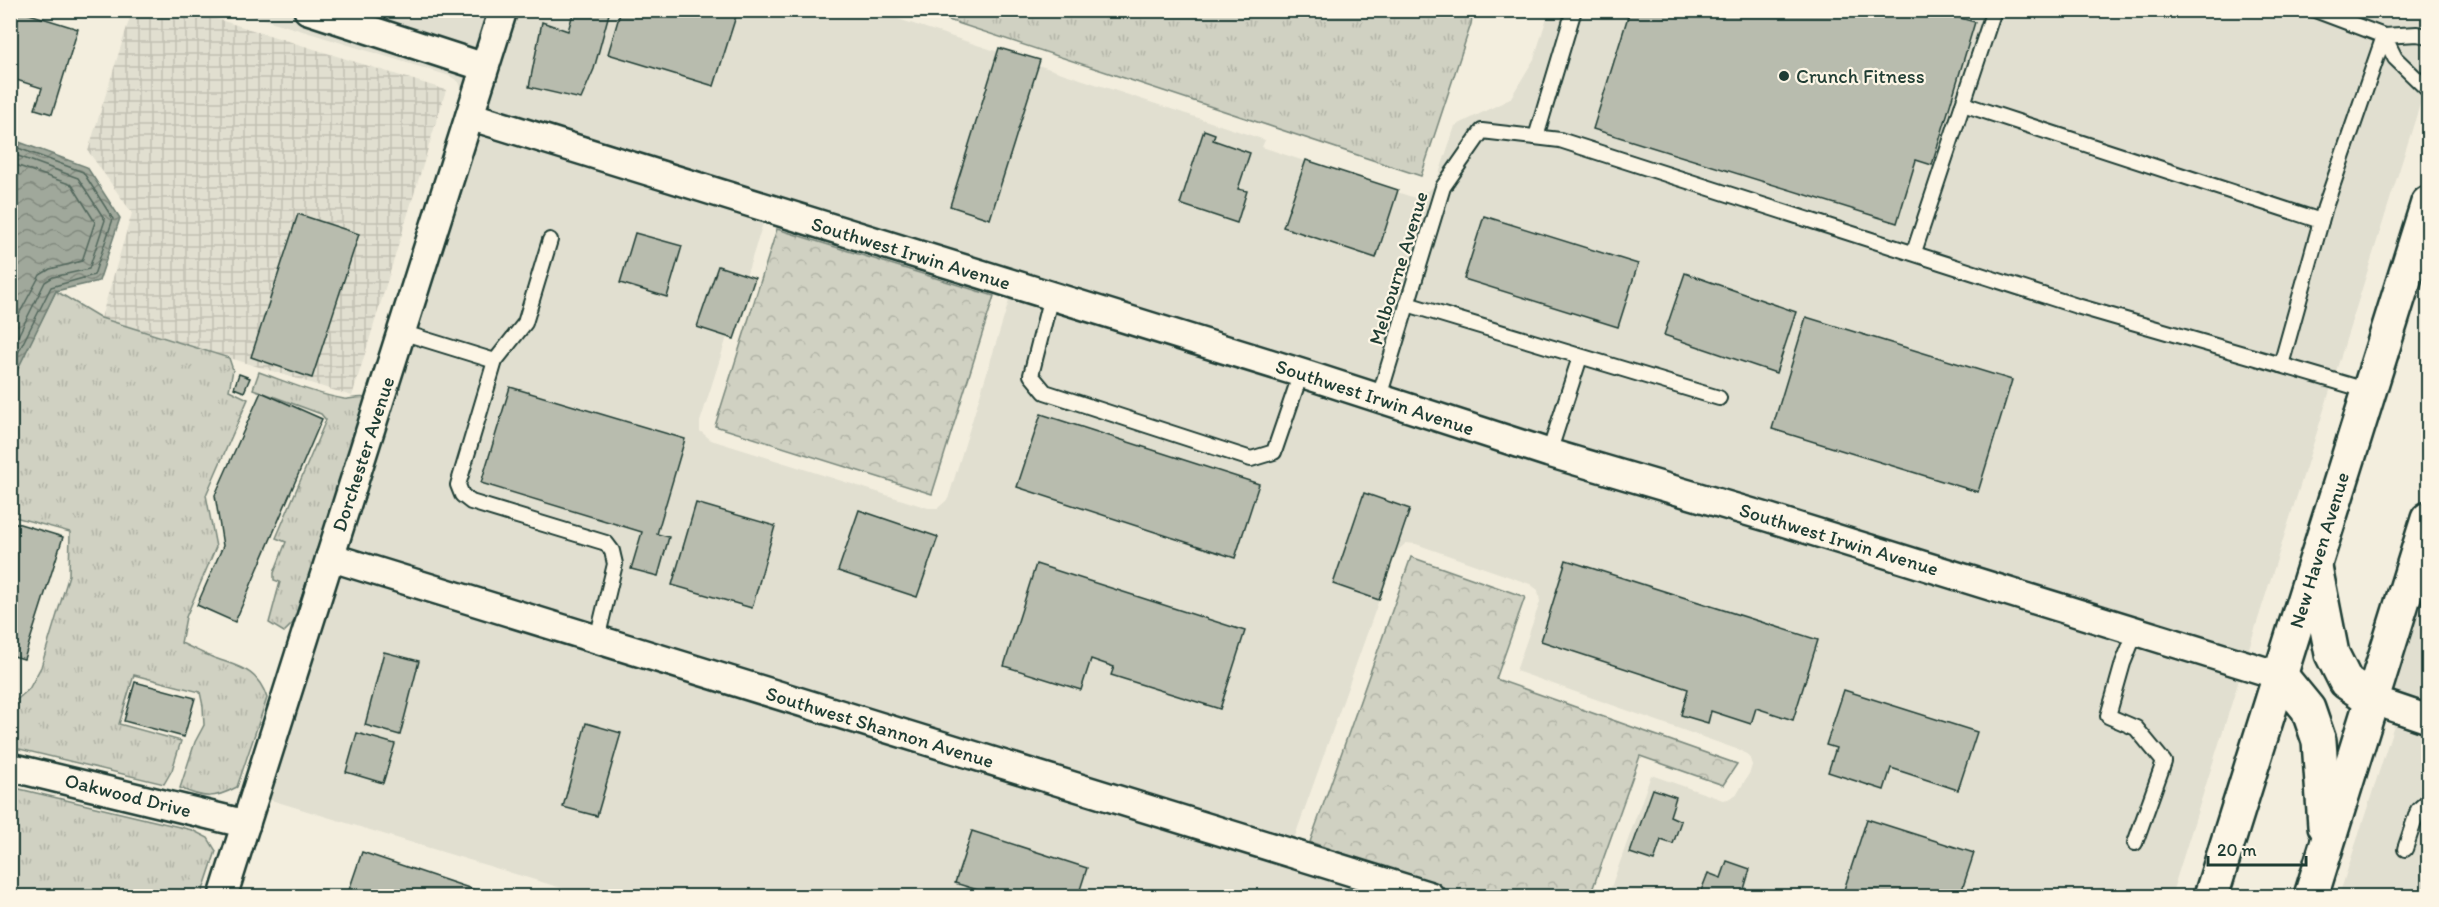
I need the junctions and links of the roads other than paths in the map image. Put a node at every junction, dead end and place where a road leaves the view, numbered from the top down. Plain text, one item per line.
1 (308, 10) edge
2 (503, 10) edge
3 (1574, 10) edge
4 (1994, 10) edge
5 (2315, 10) edge
6 (2384, 36) junction
7 (2428, 36) edge
8 (484, 67) junction
9 (2428, 90) edge
10 (1963, 104) junction
11 (470, 116) junction
12 (1536, 137) junction
13 (2428, 204) edge
14 (2321, 221) junction
15 (550, 240) dead end
16 (1914, 252) junction
17 (1051, 296) junction
18 (1407, 304) junction
19 (401, 333) junction
20 (1580, 357) junction
21 (495, 361) junction
22 (2281, 365) junction
23 (1301, 373) junction
24 (2369, 391) junction
25 (1379, 397) junction
26 (1719, 398) dead end
27 (1549, 453) junction
28 (2428, 519) edge
29 (330, 556) junction
30 (2314, 562) junction
31 (2136, 631) junction
32 (597, 639) junction
33 (2281, 676) junction
34 (2372, 700) junction
35 (2428, 719) edge
36 (10, 767) edge
37 (2428, 801) edge
38 (246, 824) junction
39 (2135, 843) dead end
40 (2326, 845) junction
41 (2405, 849) dead end
42 (225, 896) edge
43 (1430, 897) edge
44 (2211, 897) edge
45 (2311, 897) edge

1 - 8 street
2 - 8 street, Dorchester Avenue
3 - 12 lane
4 - 10 lane
5 - 6 lane
6 - 7 lane
6 - 9 lane
6 - 14 lane
8 - 11 street, Dorchester Avenue
10 - 14 lane
10 - 16 lane
11 - 17 street, Southwest Irwin Avenue
11 - 19 street, Dorchester Avenue
12 - 16 lane, Melbourne Avenue
12 - 18 lane, Melbourne Avenue
13 - 24 main road, New Haven Avenue
14 - 22 lane
15 - 21 lane
16 - 22 lane, Melbourne Avenue
17 - 23 street, Southwest Irwin Avenue
17 - 23 lane
18 - 20 lane
18 - 25 lane, Melbourne Avenue
19 - 21 lane
19 - 29 street, Dorchester Avenue
20 - 26 lane
20 - 27 lane
21 - 32 lane
22 - 24 lane, Melbourne Avenue
23 - 25 street, Southwest Irwin Avenue
24 - 30 main road, New Haven Avenue
25 - 27 street, Southwest Irwin Avenue
27 - 31 street, Southwest Irwin Avenue
28 - 34 main road
29 - 32 street, Southwest Shannon Avenue
29 - 38 street, Dorchester Avenue
30 - 33 main road, New Haven Avenue
30 - 34 main road
31 - 33 street, Southwest Irwin Avenue
31 - 39 lane
32 - 43 street, Southwest Shannon Avenue
33 - 40 main road
33 - 44 main road, New Haven Avenue
34 - 35 street
34 - 40 main road
36 - 38 street, Oakwood Drive
37 - 41 lane
38 - 42 street, Dorchester Avenue
40 - 45 main road

